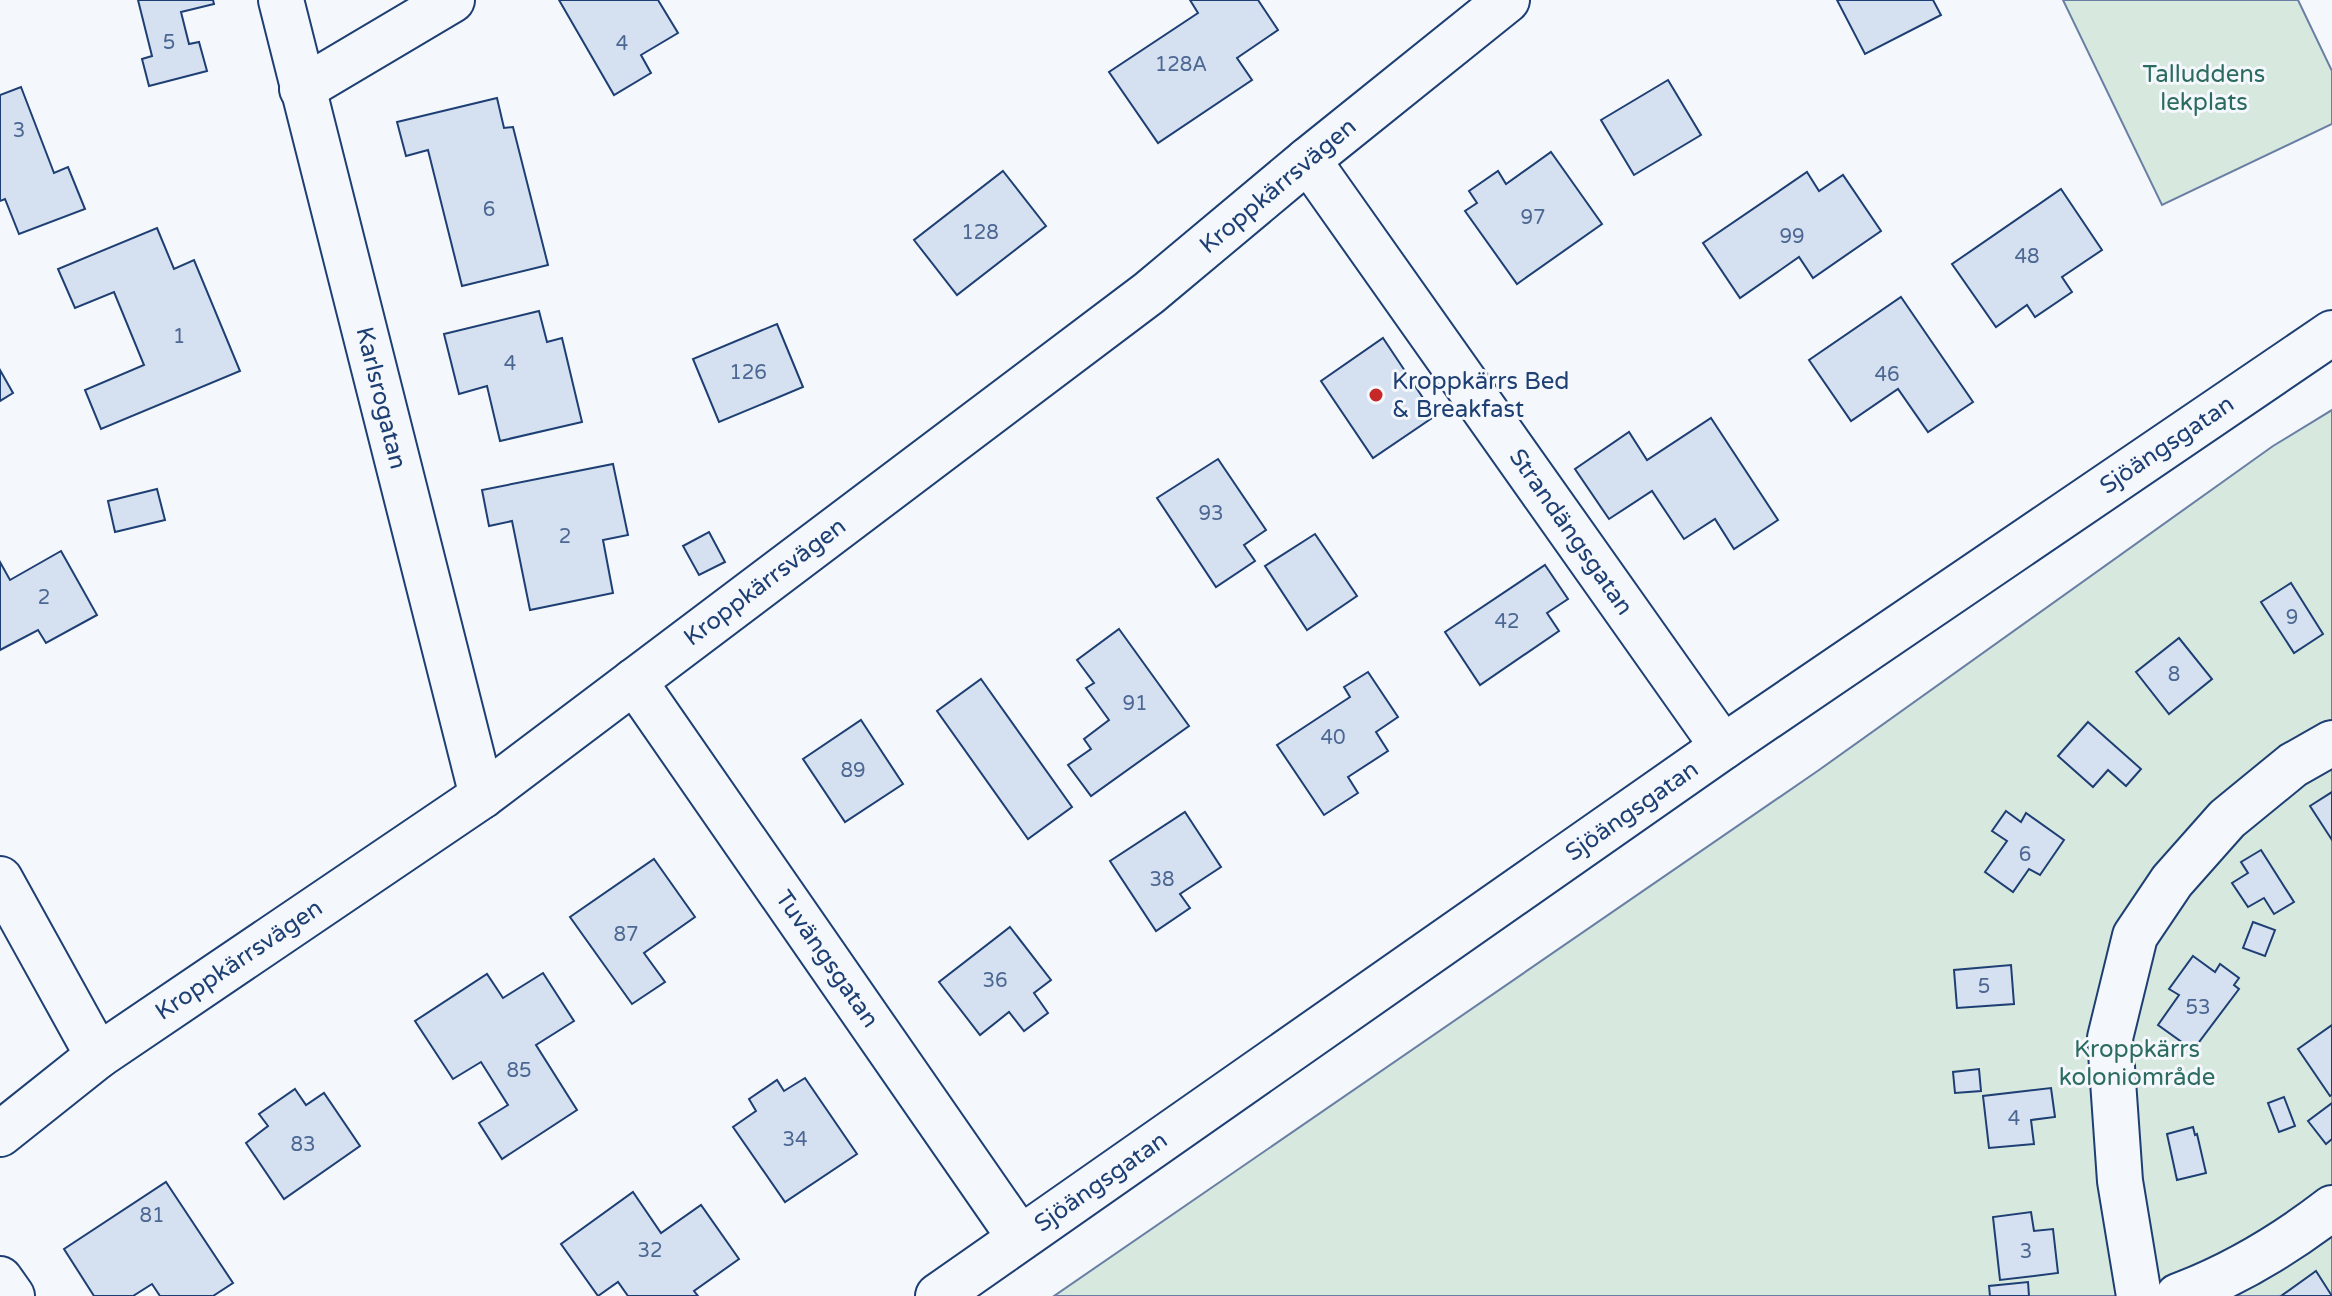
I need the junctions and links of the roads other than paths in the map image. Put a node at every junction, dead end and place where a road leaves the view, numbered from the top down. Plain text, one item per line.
1 (281, 0) edge
2 (452, 0) edge
3 (1507, 0) edge
4 (302, 89) junction
5 (1308, 160) junction
6 (2332, 333) edge
7 (634, 681) junction
8 (2332, 743) edge
9 (1723, 747) junction
10 (482, 796) junction
11 (0, 879) edge
12 (98, 1056) junction
13 (0, 1134) edge
14 (2332, 1208) edge
15 (1020, 1238) junction
16 (0, 1279) edge
17 (12, 1296) edge
18 (938, 1296) edge
19 (2139, 1296) edge
20 (2178, 1296) edge

1 - 4 street, Karlsrogatan
2 - 4 street
3 - 5 street, Kroppkärrsvägen
4 - 10 street, Karlsrogatan
5 - 7 street, Kroppkärrsvägen
5 - 9 street, Strandängsgatan
6 - 9 street, Sjöängsgatan
7 - 10 street, Kroppkärrsvägen
7 - 15 street, Tuvängsgatan
8 - 19 street
9 - 15 street, Sjöängsgatan
10 - 12 street, Kroppkärrsvägen
11 - 12 street
12 - 13 street, Kroppkärrsvägen
14 - 20 street
15 - 18 street, Sjöängsgatan
16 - 17 street

